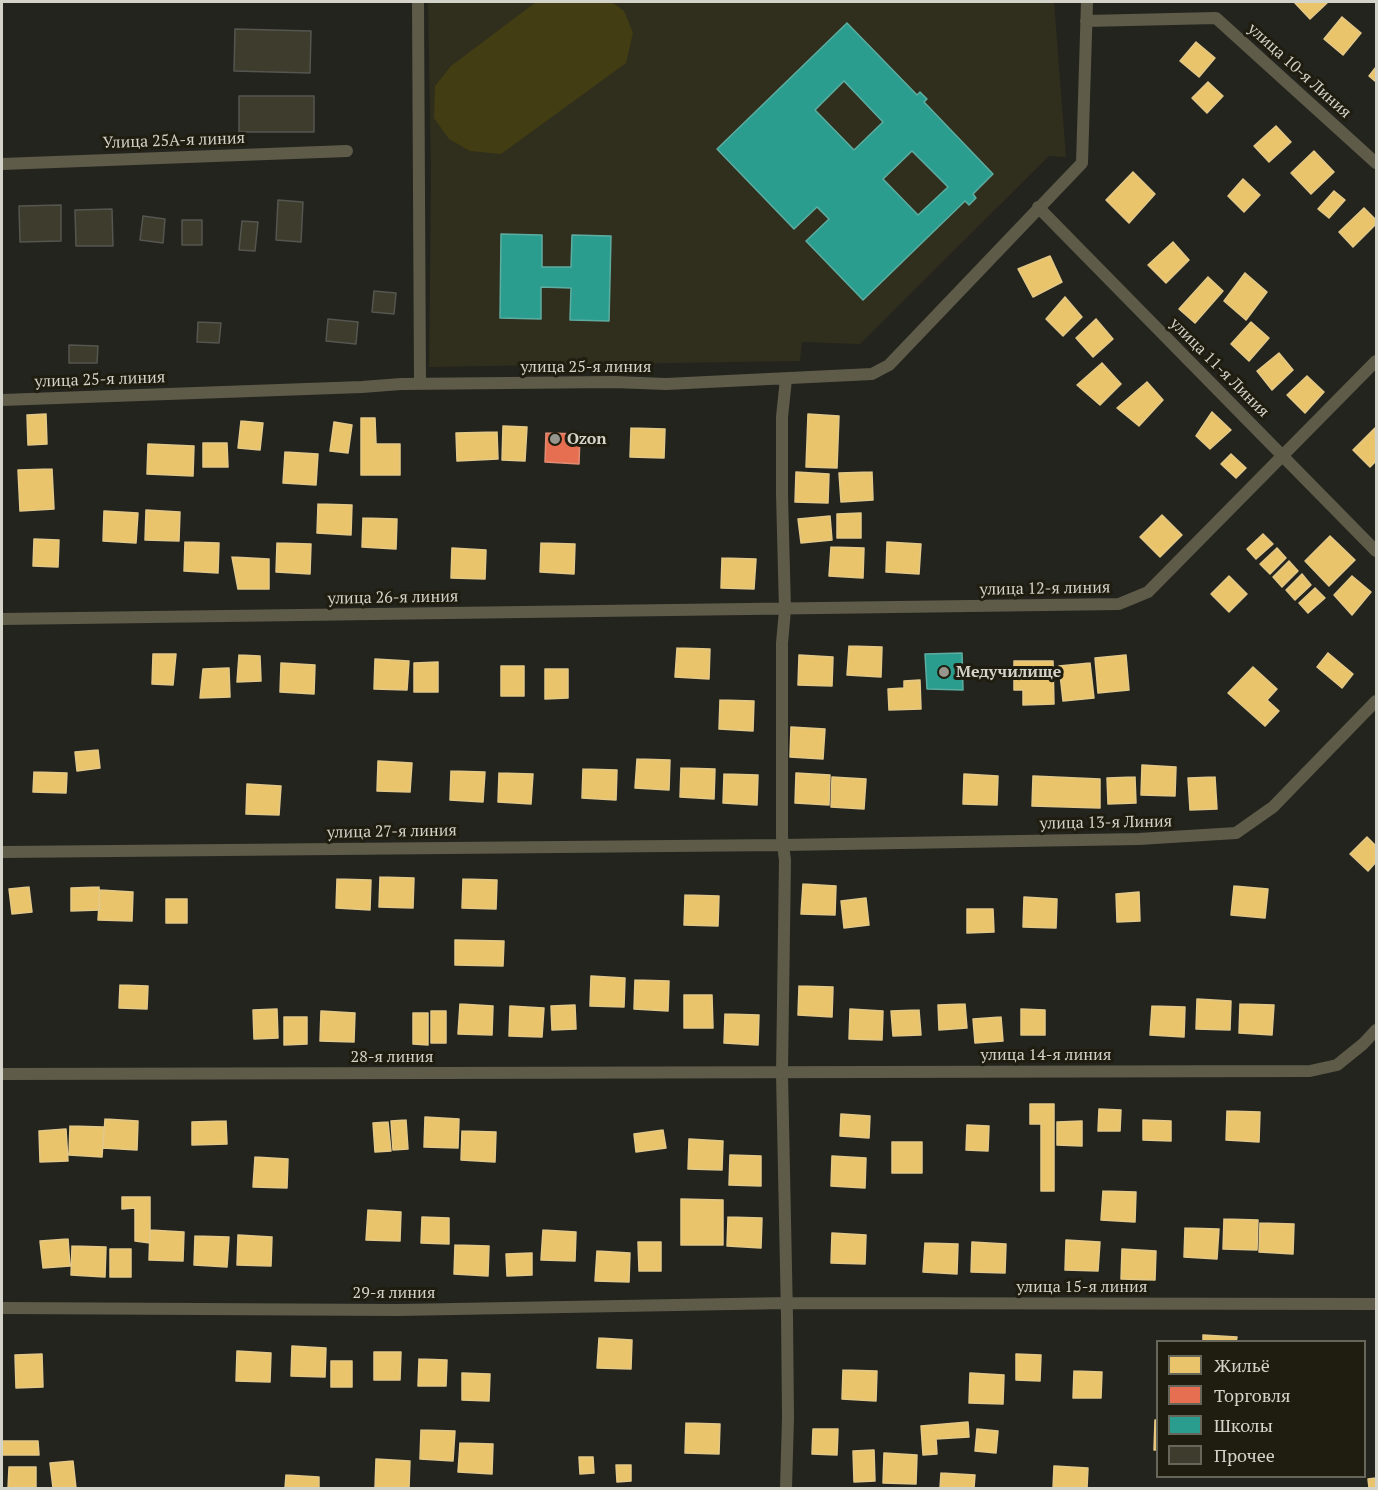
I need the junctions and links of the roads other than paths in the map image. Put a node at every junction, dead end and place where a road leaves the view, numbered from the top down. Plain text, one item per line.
1 (418, 2) edge
2 (1086, 2) edge
3 (1086, 21) junction
4 (347, 152) dead end
5 (1377, 163) edge
6 (2, 164) edge
7 (1038, 207) junction
8 (1377, 361) edge
9 (786, 379) junction
10 (420, 384) junction
11 (2, 400) edge
12 (1283, 456) junction
13 (1377, 551) edge
14 (786, 610) junction
15 (2, 619) edge
16 (1377, 701) edge
17 (783, 845) junction
18 (2, 852) edge
19 (1377, 1030) edge
20 (782, 1073) junction
21 (2, 1074) edge
22 (787, 1303) junction
23 (1377, 1304) edge
24 (2, 1308) edge
25 (786, 1488) edge

1 - 10 street
2 - 3 street
3 - 5 street, улица 10-я Линия
3 - 7 street, улица 25-я линия
4 - 6 street, Улица 25А-я линия
7 - 9 street, улица 25-я линия
7 - 12 street, улица 11-я Линия
8 - 12 street, улица 12-я линия
9 - 10 street, улица 25-я линия
9 - 14 street
10 - 11 street, улица 25-я линия
12 - 13 street, улица 11-я Линия
12 - 14 street, улица 12-я линия
14 - 15 street, улица 26-я линия
14 - 17 street
16 - 17 street, улица 13-я Линия
17 - 18 street, улица 27-я линия
17 - 20 street
19 - 20 street, улица 14-я линия
20 - 21 street, 28-я линия
20 - 22 street
22 - 23 street, улица 15-я линия
22 - 24 street, 29-я линия
22 - 25 street

